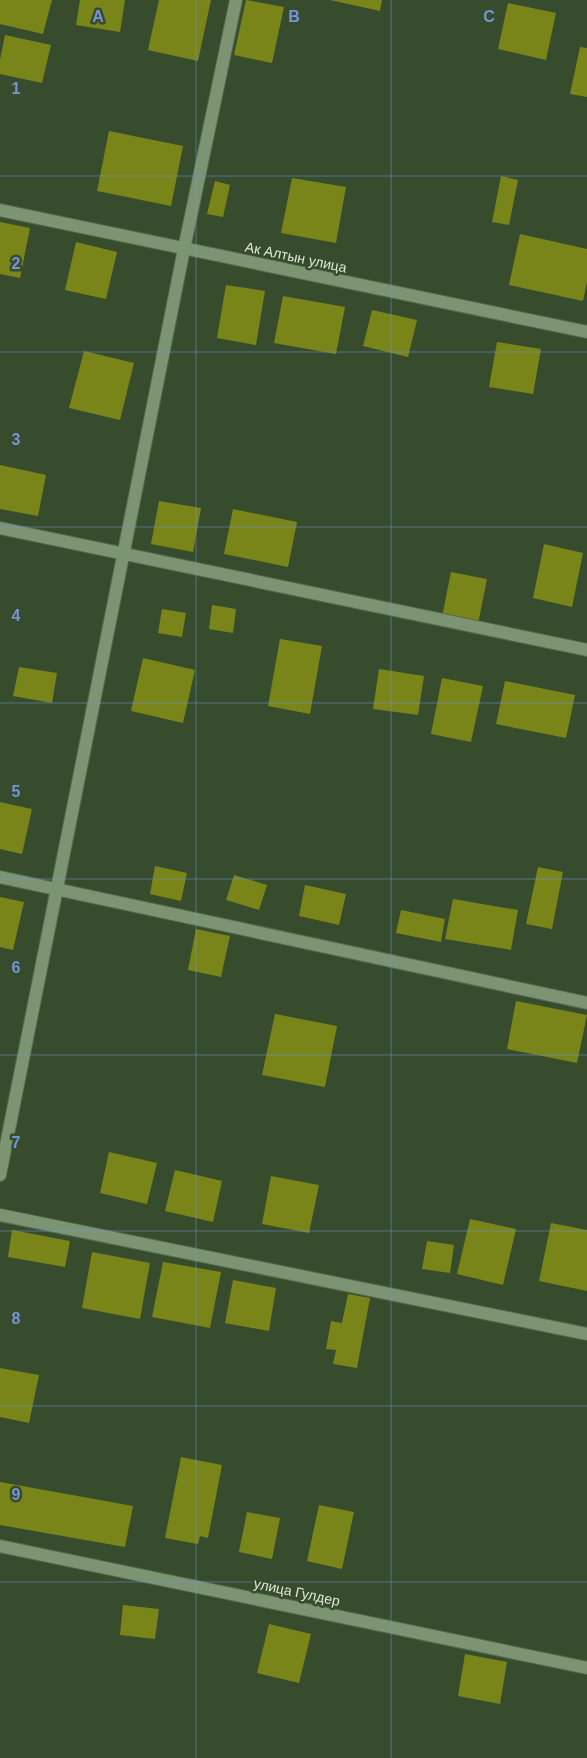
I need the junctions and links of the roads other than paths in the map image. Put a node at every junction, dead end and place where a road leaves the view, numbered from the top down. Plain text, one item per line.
1 (236, 0) edge
2 (0, 210) edge
3 (184, 249) junction
4 (587, 332) edge
5 (0, 528) edge
6 (125, 553) junction
7 (587, 650) edge
8 (0, 877) edge
9 (57, 888) junction
10 (587, 1003) edge
11 (0, 1175) edge
12 (0, 1215) edge
13 (587, 1334) edge
14 (0, 1546) edge
15 (587, 1668) edge

1 - 3 street
2 - 3 street, Ак Алтын улица
3 - 4 street, Ак Алтын улица
3 - 6 street
5 - 6 street
6 - 7 street
6 - 9 street
8 - 9 street
9 - 10 street
9 - 11 street
12 - 13 street
14 - 15 street, улица Гулдер

